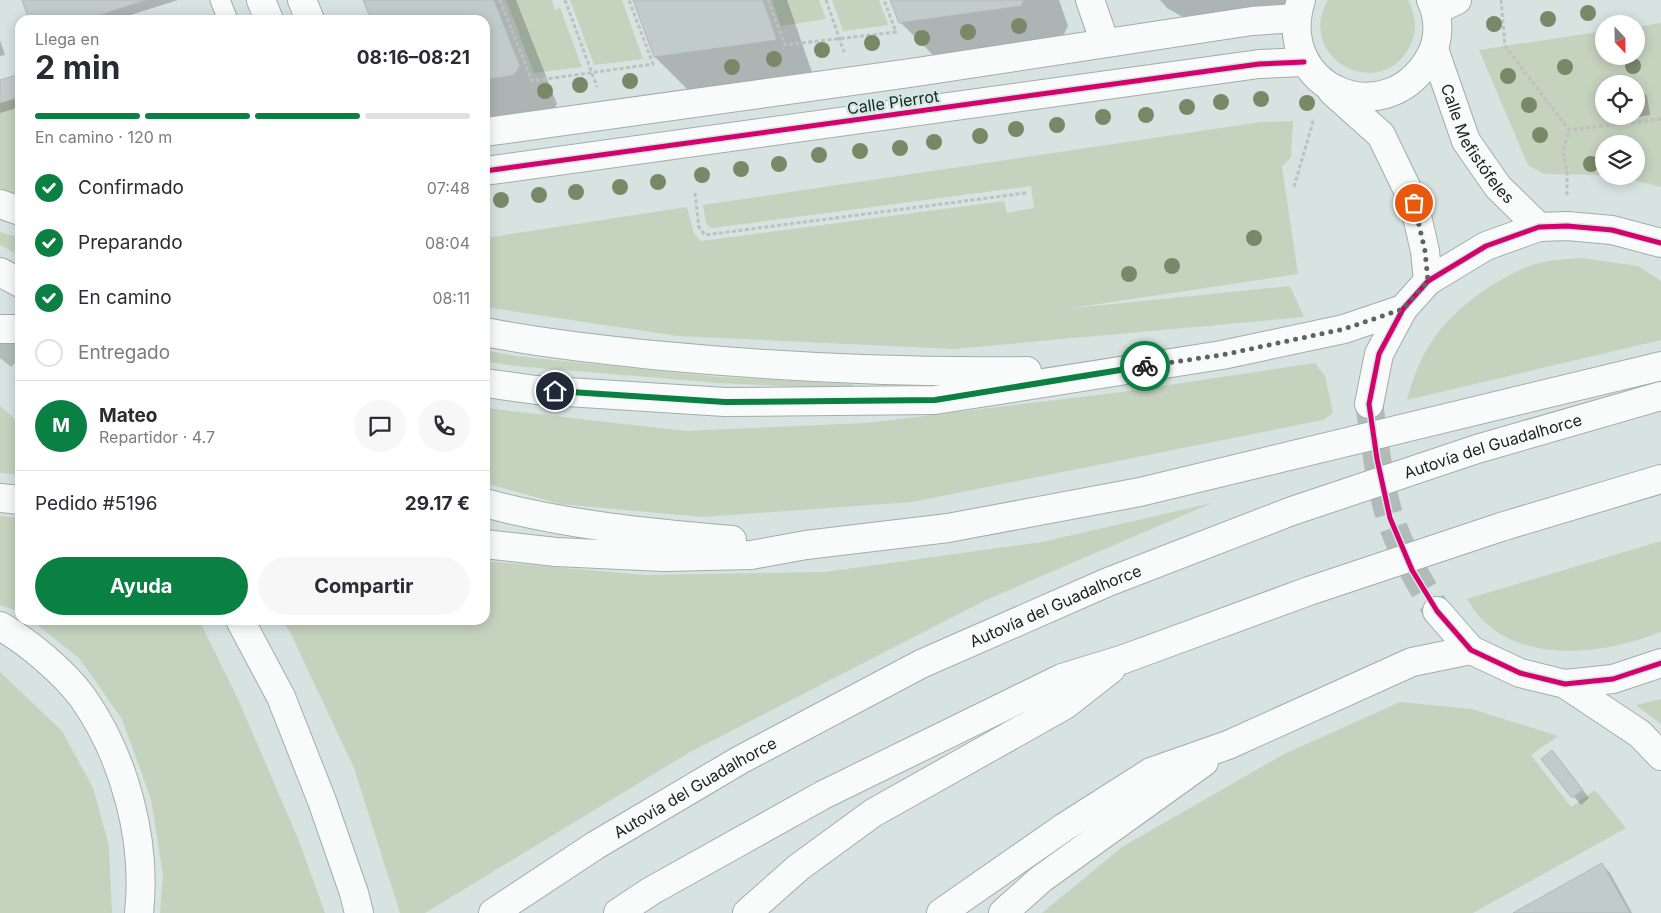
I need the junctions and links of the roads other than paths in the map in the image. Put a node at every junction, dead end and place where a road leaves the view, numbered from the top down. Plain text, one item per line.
1 (220, 0) edge
2 (261, 0) edge
3 (302, 0) edge
4 (1090, 0) edge
5 (1441, 3) edge
6 (1299, 9) edge
7 (226, 15) edge
8 (267, 15) edge
9 (308, 15) edge
10 (1105, 43) junction
11 (1434, 49) junction
12 (1304, 62) junction
13 (1322, 82) junction
14 (490, 131) edge
15 (490, 170) edge
16 (0, 204) edge
17 (15, 209) edge
18 (1539, 227) junction
19 (1661, 243) edge
20 (0, 272) edge
21 (15, 280) edge
22 (1428, 281) junction
23 (1403, 309) junction
24 (0, 329) edge
25 (15, 329) edge
26 (490, 333) edge
27 (1661, 366) edge
28 (1116, 370) junction
29 (490, 384) edge
30 (1661, 396) edge
31 (1369, 404) tunnel mouth
32 (1661, 479) edge
33 (0, 498) edge
34 (15, 500) edge
35 (490, 503) edge
36 (490, 545) edge
37 (806, 545) junction
38 (1437, 611) tunnel mouth
39 (243, 625) edge
40 (0, 626) edge
41 (1471, 650) junction
42 (1124, 659) junction
43 (1661, 663) edge
44 (1565, 684) junction
45 (1228, 745) junction
46 (1661, 756) edge
47 (139, 913) edge
48 (359, 913) edge
49 (494, 913) edge
50 (618, 913) edge
51 (748, 913) edge
52 (942, 913) edge
53 (1004, 913) edge

1 - 7 lane
2 - 8 main road
3 - 9 main road
4 - 10 main road
5 - 11 main road
6 - 10 main road, Calle Pierrot
6 - 12 main road
10 - 14 main road, Calle Pierrot
11 - 13 main road
11 - 18 main road, Calle Mefistófeles
12 - 13 main road
12 - 15 main road, Calle Pierrot
13 - 22 main road
16 - 17 main road
18 - 19 main road
18 - 22 main road
20 - 21 main road
22 - 23 main road
23 - 28 main road
23 - 31 main road
24 - 25 main road
26 - 28 main road
27 - 37 main road
28 - 29 main road
30 - 49 main road, Autovía del Guadalhorce
32 - 42 main road
33 - 34 main road
35 - 37 main road
36 - 37 main road
38 - 41 main road
39 - 48 main road
40 - 47 main road
41 - 44 main road
41 - 45 main road
42 - 50 main road
42 - 51 main road
43 - 44 main road
44 - 46 main road
45 - 52 main road
45 - 53 main road

